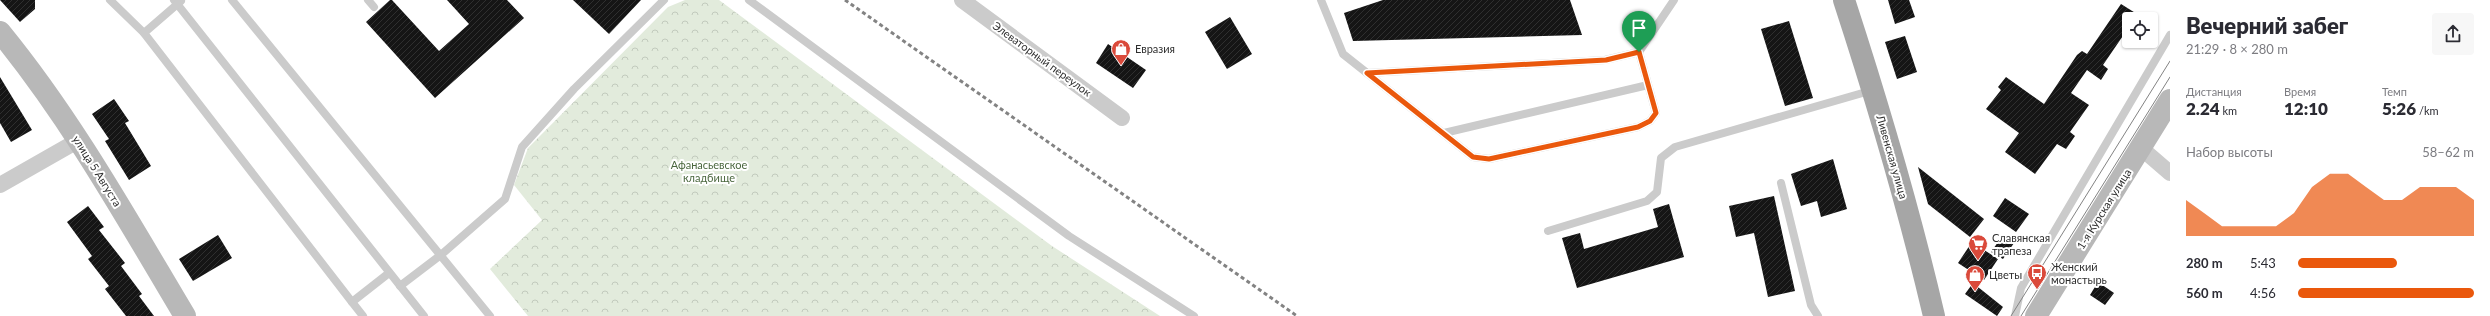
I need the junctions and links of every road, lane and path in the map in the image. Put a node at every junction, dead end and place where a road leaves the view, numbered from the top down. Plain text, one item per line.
1 (110, 0) edge
2 (232, 0) edge
3 (368, 0) edge
4 (664, 0) edge
5 (749, 0) edge
6 (962, 0) edge
7 (1321, 0) edge
8 (1674, 0) edge
9 (1844, 0) edge
10 (177, 1) edge
11 (374, 7) dead end
12 (0, 32) edge
13 (144, 34) junction
14 (2170, 35) edge
15 (1639, 52) junction
16 (1367, 73) junction
17 (1648, 85) junction
18 (1873, 90) junction
19 (2170, 100) edge
20 (1122, 118) dead end
21 (1444, 133) junction
22 (79, 140) junction
23 (2141, 148) junction
24 (2170, 173) edge
25 (1781, 183) dead end
26 (0, 185) edge
27 (1548, 231) dead end
28 (442, 254) junction
29 (389, 273) junction
30 (400, 286) junction
31 (352, 302) junction
32 (185, 316) edge
33 (363, 316) edge
34 (424, 316) edge
35 (490, 316) edge
36 (1194, 316) edge
37 (1818, 316) edge
38 (1934, 316) edge
39 (2015, 316) edge
40 (2036, 316) edge

1 - 13 lane
2 - 28 lane
3 - 11 lane
4 - 28 lane
5 - 36 lane
6 - 20 street, Элеваторный переулок
7 - 16 lane
8 - 15 lane
9 - 18 main road, Ливенская улица
10 - 13 lane
10 - 29 lane
12 - 22 main road, улица 5 Августа
13 - 31 lane
14 - 39 lane
15 - 16 lane
15 - 17 lane
16 - 21 lane
17 - 21 lane
17 - 21 lane
18 - 27 lane
18 - 38 main road, Ливенская улица
19 - 23 main road, 1-я Курская улица
22 - 26 street
22 - 32 main road, улица 5 Августа
23 - 24 street
23 - 40 main road, 1-я Курская улица
25 - 37 lane
28 - 30 lane
28 - 35 lane
29 - 30 lane
29 - 31 lane
30 - 34 lane
31 - 33 lane

